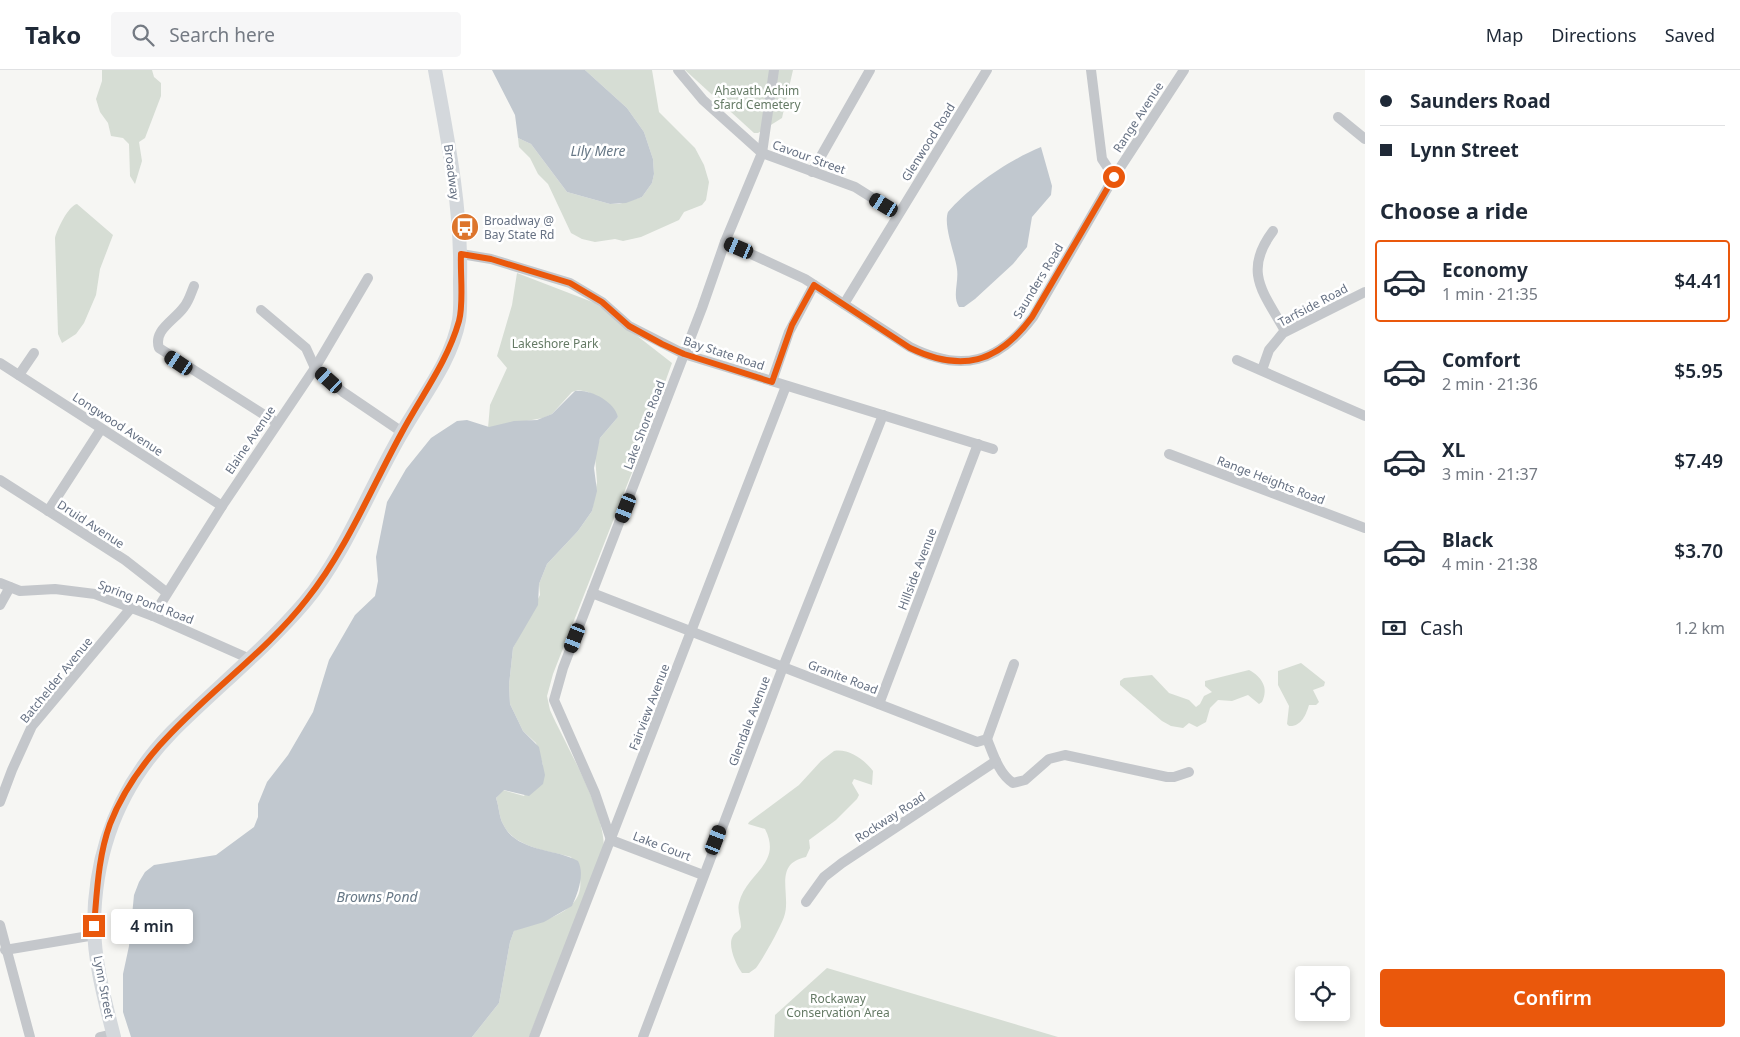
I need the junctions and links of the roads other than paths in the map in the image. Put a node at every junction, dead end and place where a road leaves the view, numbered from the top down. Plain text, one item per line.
1 (435, 70) edge
2 (678, 70) edge
3 (774, 70) edge
4 (870, 70) edge
5 (987, 70) edge
6 (1091, 70) edge
7 (1184, 70) edge
8 (1338, 117) dead end
9 (1365, 139) edge
10 (762, 153) junction
11 (812, 172) junction
12 (1114, 177) junction
13 (898, 214) junction
14 (1273, 231) dead end
15 (725, 242) junction
16 (461, 254) junction
17 (460, 274) joint
18 (368, 278) dead end
19 (814, 285) junction
20 (194, 286) dead end
21 (1365, 292) edge
22 (844, 304) junction
23 (261, 310) dead end
24 (1285, 331) junction
25 (34, 353) dead end
26 (684, 354) junction
27 (1237, 360) dead end
28 (0, 363) edge
29 (315, 368) junction
30 (1262, 370) junction
31 (19, 375) junction
32 (772, 382) junction
33 (786, 386) junction
34 (884, 415) junction
35 (1365, 416) edge
36 (277, 423) junction
37 (101, 429) junction
38 (402, 432) junction
39 (978, 444) junction
40 (993, 449) dead end
41 (1169, 454) dead end
42 (0, 480) edge
43 (222, 506) junction
44 (48, 511) junction
45 (1365, 528) edge
46 (5, 585) edge
47 (166, 592) junction
48 (592, 593) junction
49 (0, 605) edge
50 (131, 608) junction
51 (153, 616) junction
52 (691, 632) junction
53 (250, 659) junction
54 (1014, 664) dead end
55 (783, 667) junction
56 (879, 704) junction
57 (987, 739) junction
58 (996, 761) junction
59 (1189, 772) dead end
60 (0, 802) edge
61 (611, 840) junction
62 (703, 875) junction
63 (806, 902) dead end
64 (0, 925) edge
65 (95, 935) junction
66 (5, 950) junction
67 (109, 1036) edge
68 (30, 1037) edge
69 (534, 1037) edge
70 (643, 1037) edge

1 - 16 main road, Broadway
2 - 10 street, Cavour Street
3 - 10 street, Lake Shore Road
4 - 11 street
5 - 13 street, Glenwood Road
6 - 12 street
7 - 12 street, Range Avenue
8 - 9 street
10 - 11 street, Cavour Street
10 - 15 street, Lake Shore Road
11 - 13 street, Cavour Street
12 - 22 street, Saunders Road
13 - 22 street, Glenwood Road
14 - 24 street
15 - 19 street, Saunders Road
15 - 26 street, Lake Shore Road
16 - 17 main road, Broadway
16 - 26 street, Bay State Road
17 - 38 main road, Lynn Street
18 - 29 street, Elaine Avenue
19 - 22 street, Saunders Road
19 - 32 street
20 - 36 street
21 - 24 street, Tarfside Road
23 - 29 street
24 - 30 street, Tarfside Road
25 - 31 street
26 - 32 street, Bay State Road
26 - 48 street, Lake Shore Road
27 - 30 street
28 - 31 street, Longwood Avenue
29 - 36 street, Elaine Avenue
29 - 38 street
30 - 35 street
31 - 37 street, Longwood Avenue
32 - 33 street, Bay State Road
33 - 34 street, Bay State Road
33 - 52 street, Fairview Avenue
34 - 39 street, Bay State Road
34 - 55 street, Glendale Avenue
36 - 43 street, Elaine Avenue
37 - 43 street, Longwood Avenue
37 - 44 street
38 - 53 main road, Lynn Street
39 - 40 street, Bay State Road
39 - 56 street, Hillside Avenue
41 - 45 street, Range Heights Road
42 - 44 street, Druid Avenue
43 - 47 street, Elaine Avenue
44 - 47 street, Druid Avenue
46 - 49 street
46 - 50 street, Spring Pond Road
47 - 51 street, Elaine Avenue
48 - 52 street, Granite Road
48 - 61 street, Lake Shore Road
50 - 51 street, Spring Pond Road
50 - 60 street, Batchelder Avenue
51 - 53 street, Spring Pond Road
52 - 55 street, Granite Road
52 - 61 street, Fairview Avenue
53 - 65 main road, Lynn Street
54 - 57 street
55 - 56 street, Granite Road
55 - 62 street, Glendale Avenue
56 - 57 street, Granite Road
57 - 58 street
58 - 59 street
58 - 63 street, Rockway Road
61 - 62 street, Lake Court
61 - 69 street, Fairview Avenue
62 - 70 street, Glendale Avenue
64 - 66 street
65 - 66 street
65 - 67 main road, Lynn Street
66 - 68 street

